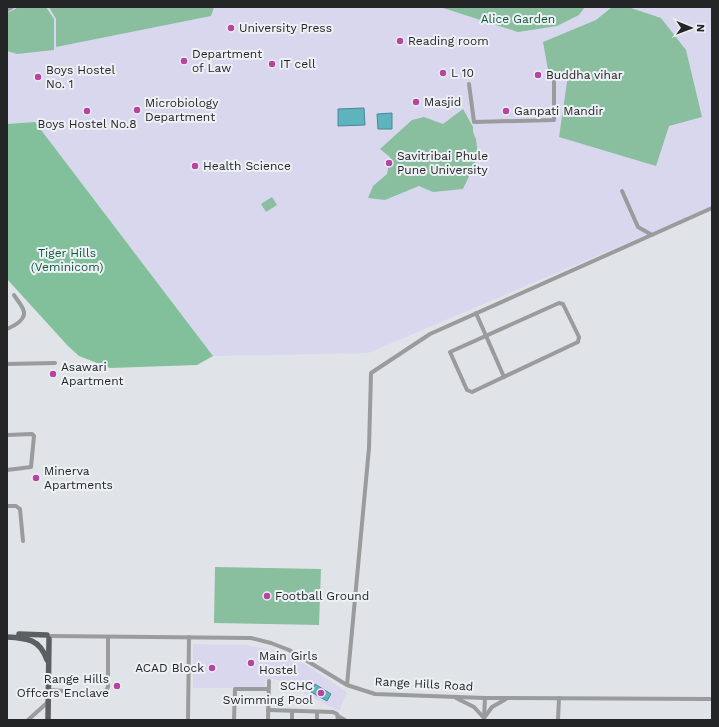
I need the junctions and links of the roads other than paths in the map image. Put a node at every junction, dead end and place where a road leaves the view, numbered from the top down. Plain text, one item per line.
1 (12, 7) edge
2 (7, 10) edge
3 (554, 82) dead end
4 (469, 84) dead end
5 (622, 191) dead end
6 (712, 208) edge
7 (652, 235) junction
8 (14, 296) dead end
9 (476, 313) junction
10 (7, 329) edge
11 (486, 336) junction
12 (55, 363) dead end
13 (7, 364) edge
14 (504, 377) junction
15 (7, 435) edge
16 (7, 470) edge
17 (7, 506) edge
18 (23, 541) dead end
19 (7, 634) edge
20 (108, 636) junction
21 (7, 637) edge
22 (48, 637) junction
23 (189, 637) junction
24 (24, 638) junction
25 (49, 664) junction
26 (269, 681) dead end
27 (347, 685) junction
28 (268, 689) junction
29 (48, 690) junction
30 (453, 697) junction
31 (485, 698) junction
32 (506, 698) junction
33 (559, 698) junction
34 (712, 699) edge
35 (48, 702) junction
36 (268, 710) junction
37 (292, 711) junction
38 (317, 712) junction
39 (338, 718) edge
40 (484, 719) edge
41 (28, 720) edge
42 (48, 720) edge
43 (188, 720) edge
44 (234, 720) edge
45 (268, 720) edge
46 (292, 720) edge
47 (316, 720) edge
48 (345, 720) edge
49 (558, 720) edge

1 - 2 street
3 - 4 street
5 - 7 street
6 - 7 street
7 - 9 street
8 - 10 street
9 - 11 street
9 - 27 street
11 - 14 street
11 - 14 street
11 - 14 street
12 - 13 street
15 - 16 street
17 - 18 street
19 - 22 main road
20 - 22 street, Range Hills Road
20 - 23 street, Range Hills Road
20 - 29 street
21 - 24 main road, Range Hills Road
22 - 24 main road, Range Hills Road
22 - 25 main road
23 - 27 street, Range Hills Road
23 - 43 street
24 - 25 main road
25 - 29 main road
26 - 28 street
27 - 30 street, Range Hills Road
28 - 36 street
28 - 44 street
29 - 35 main road
30 - 31 street, Range Hills Road
30 - 40 street
31 - 32 street, Range Hills Road
31 - 40 street
32 - 33 street, Range Hills Road
32 - 40 street
33 - 34 street, Range Hills Road
33 - 49 street
35 - 41 street
35 - 42 main road
36 - 37 street
36 - 45 street
37 - 38 street
37 - 46 street
38 - 39 street
38 - 47 street
39 - 48 street

